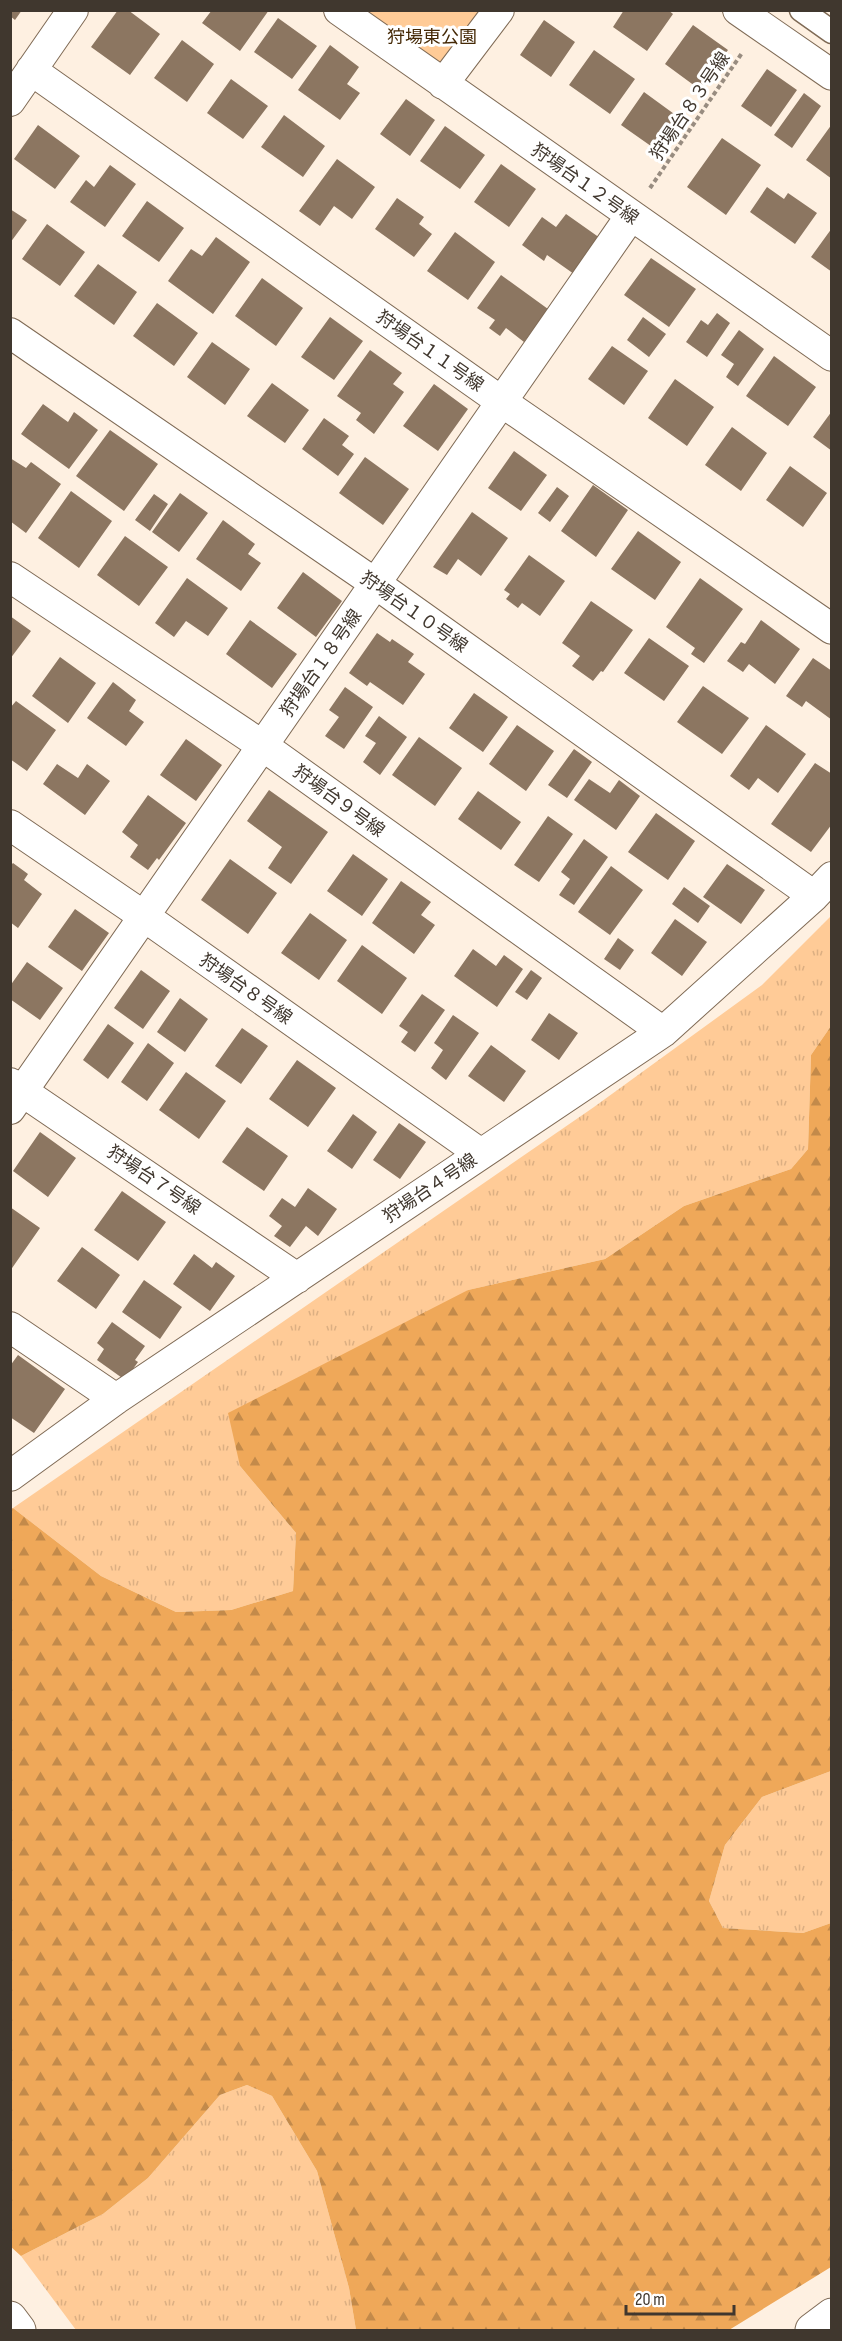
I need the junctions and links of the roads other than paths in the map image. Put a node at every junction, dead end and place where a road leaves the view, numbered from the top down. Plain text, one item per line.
1 (73, 10) edge
2 (339, 10) edge
3 (499, 10) edge
4 (801, 10) edge
5 (750, 18) edge
6 (831, 32) edge
7 (32, 70) junction
8 (831, 75) edge
9 (443, 84) junction
10 (10, 101) edge
11 (630, 217) junction
12 (10, 333) edge
13 (831, 356) edge
14 (502, 402) junction
15 (10, 577) edge
16 (376, 584) junction
17 (831, 629) edge
18 (263, 746) junction
19 (10, 825) edge
20 (823, 887) edge
21 (145, 916) junction
22 (663, 1032) junction
23 (15, 1094) edge
24 (481, 1154) junction
25 (297, 1278) junction
26 (10, 1326) edge
27 (116, 1399) junction
28 (10, 1476) edge
29 (831, 2315) edge
30 (10, 2318) edge
31 (19, 2331) edge
32 (812, 2331) edge

1 - 7 street
2 - 9 street, 狩場台１２号線
3 - 9 street
4 - 6 street
5 - 8 street
7 - 10 street
7 - 14 street, 狩場台１１号線
9 - 11 street, 狩場台１２号線
11 - 13 street, 狩場台１２号線
11 - 14 street, 狩場台１８号線
12 - 16 street, 狩場台１０号線
14 - 16 street, 狩場台１８号線
14 - 17 street, 狩場台１１号線
15 - 18 street, 狩場台９号線
16 - 18 street, 狩場台１８号線
16 - 20 street, 狩場台１０号線
18 - 21 street, 狩場台１８号線
18 - 22 street, 狩場台９号線
19 - 21 street, 狩場台８号線
20 - 22 street, 狩場台４号線
21 - 23 street, 狩場台１８号線
21 - 24 street, 狩場台８号線
22 - 24 street, 狩場台４号線
23 - 25 street, 狩場台７号線
24 - 25 street, 狩場台４号線
25 - 27 street, 狩場台４号線
26 - 27 street
27 - 28 street, 狩場台４号線
29 - 32 main road
30 - 31 main road

